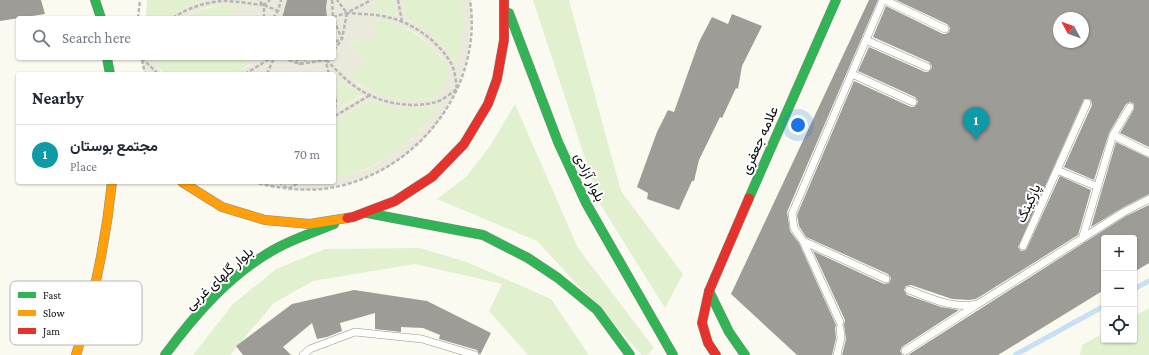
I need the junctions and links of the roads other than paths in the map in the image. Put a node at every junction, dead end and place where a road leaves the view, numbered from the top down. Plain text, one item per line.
1 (95, 0) edge
2 (105, 0) edge
3 (504, 0) edge
4 (836, 0) edge
5 (884, 0) edge
6 (102, 16) edge
7 (103, 16) edge
8 (945, 29) dead end
9 (866, 40) junction
10 (927, 67) dead end
11 (852, 74) junction
12 (913, 102) dead end
13 (1087, 103) dead end
14 (1130, 107) dead end
15 (1113, 135) junction
16 (1149, 153) edge
17 (1057, 170) junction
18 (112, 184) edge
19 (185, 184) edge
20 (1098, 187) junction
21 (1149, 199) edge
22 (367, 213) junction
23 (347, 219) junction
24 (1082, 239) junction
25 (803, 241) junction
26 (1023, 246) dead end
27 (886, 279) dead end
28 (97, 281) edge
29 (908, 290) dead end
30 (709, 291) junction
31 (978, 304) junction
32 (79, 345) edge
33 (905, 352) dead end
34 (76, 355) edge
35 (165, 355) edge
36 (303, 355) edge
37 (475, 355) edge
38 (630, 355) edge
39 (673, 355) edge
40 (716, 355) edge
41 (744, 355) edge
42 (837, 355) edge

1 - 6 main road
2 - 7 main road
3 - 22 main road
3 - 39 main road, بلوار آزادی
4 - 30 main road, علامه جعفری
5 - 8 lane
5 - 9 lane
9 - 10 lane
9 - 11 lane
11 - 12 lane
11 - 25 lane
13 - 17 lane, پارکینگ
14 - 15 lane
15 - 16 lane
15 - 20 lane
17 - 20 lane
17 - 26 lane, پارکینگ
18 - 28 main road
19 - 23 main road
20 - 24 lane
21 - 24 lane
22 - 23 main road
22 - 38 main road
23 - 35 main road, بلوار گلهای غربی
24 - 31 lane
25 - 27 lane
25 - 42 lane
29 - 31 lane
30 - 40 main road, علامه جعفری
30 - 41 main road
31 - 33 lane
32 - 34 main road
36 - 37 lane

